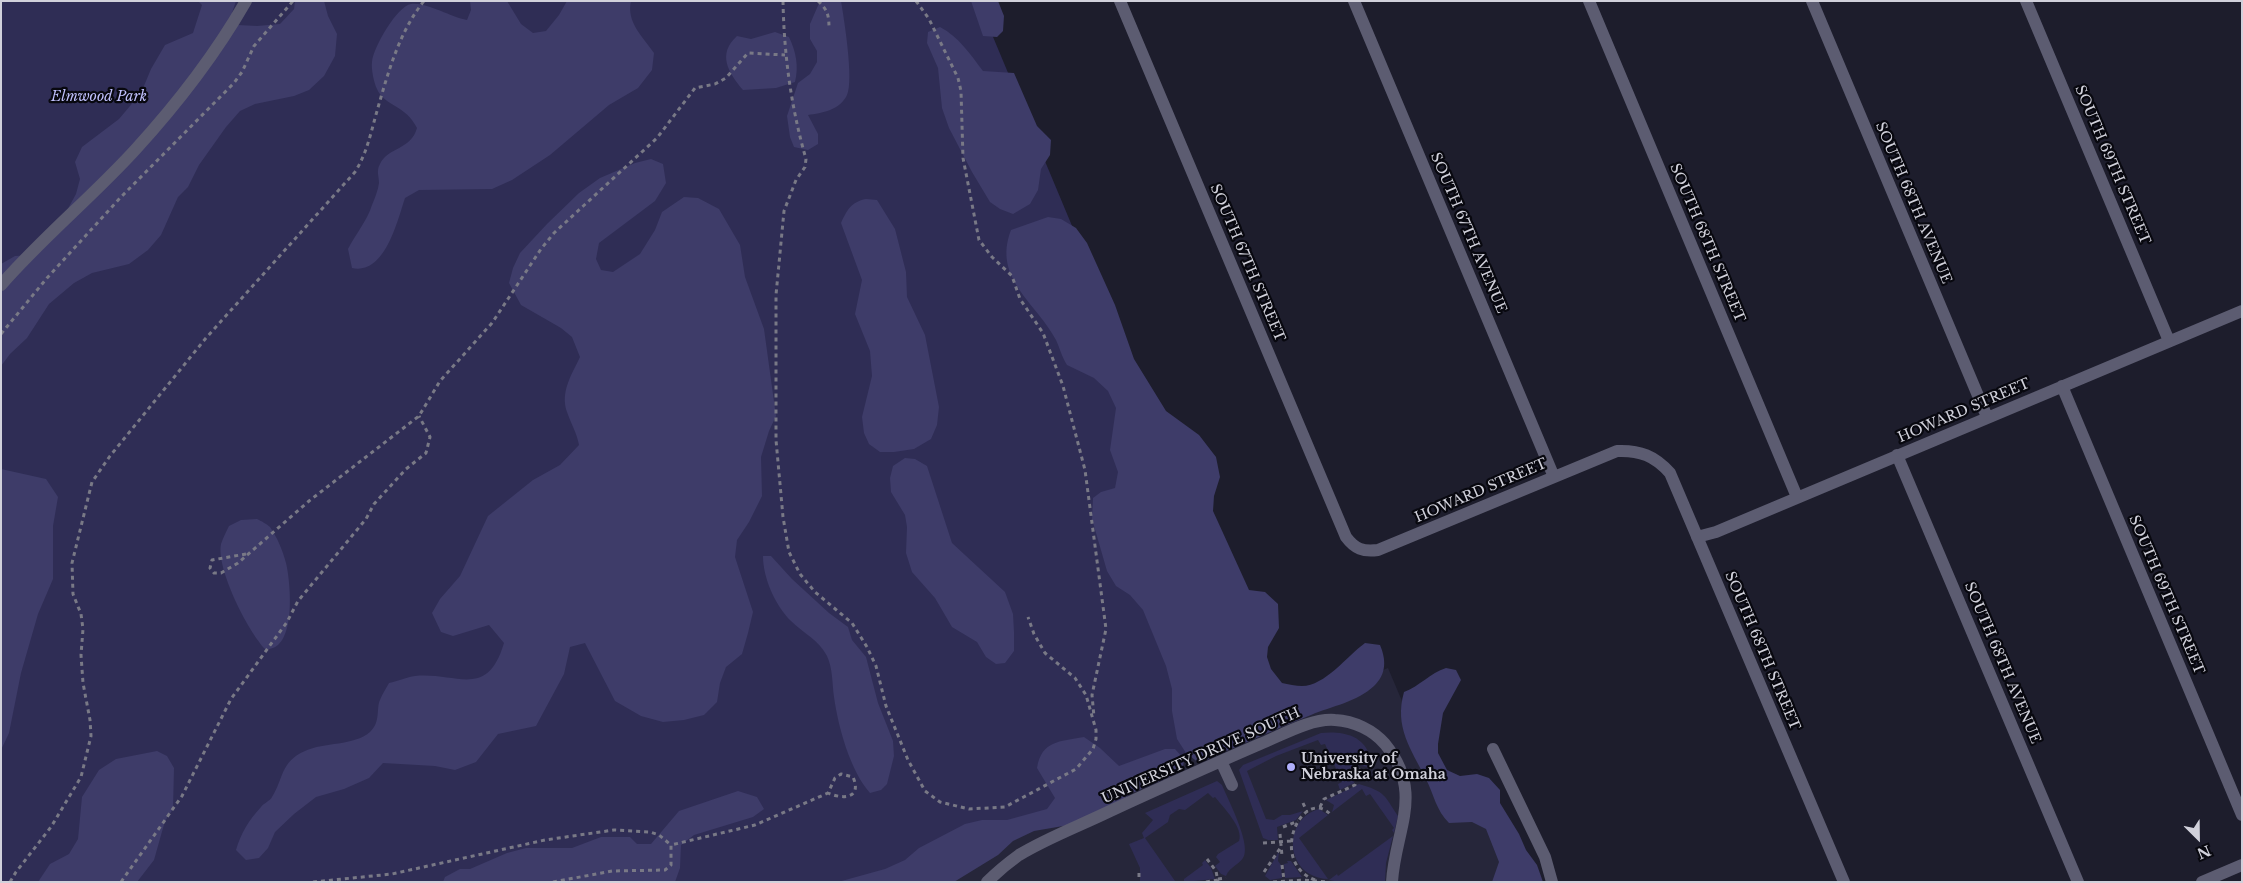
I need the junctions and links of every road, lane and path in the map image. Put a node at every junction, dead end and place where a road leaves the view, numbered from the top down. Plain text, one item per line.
1 (246, 1) edge
2 (293, 1) edge
3 (424, 1) edge
4 (783, 1) edge
5 (818, 1) edge
6 (916, 1) edge
7 (1120, 1) edge
8 (1354, 1) edge
9 (1589, 1) edge
10 (1812, 1) edge
11 (2026, 1) edge
12 (829, 29) dead end
13 (785, 55) junction
14 (1, 285) edge
15 (2242, 310) edge
16 (1, 334) edge
17 (2169, 341) junction
18 (2062, 386) junction
19 (418, 416) junction
20 (1987, 417) junction
21 (1632, 450) joint
22 (1898, 455) junction
23 (1554, 477) junction
24 (1797, 497) junction
25 (1346, 537) joint
26 (1697, 537) junction
27 (246, 554) junction
28 (1028, 617) dead end
29 (1095, 726) junction
30 (1493, 749) dead end
31 (1221, 761) junction
32 (1361, 768) dead end
33 (1232, 785) dead end
34 (828, 793) junction
35 (1303, 803) dead end
36 (1320, 807) junction
37 (1307, 812) junction
38 (2242, 815) edge
39 (1332, 816) dead end
40 (1299, 820) junction
41 (1283, 827) dead end
42 (1280, 834) dead end
43 (1280, 841) junction
44 (1291, 841) junction
45 (1263, 843) dead end
46 (671, 845) junction
47 (1280, 847) junction
48 (1282, 856) dead end
49 (1207, 859) dead end
50 (1294, 859) junction
51 (1287, 860) dead end
52 (1282, 865) dead end
53 (2242, 865) edge
54 (1264, 872) dead end
55 (1139, 873) dead end
56 (1226, 878) dead end
57 (1218, 880) edge
58 (1284, 880) junction
59 (1315, 880) junction
60 (10, 882) edge
61 (121, 882) edge
62 (313, 882) edge
63 (552, 882) edge
64 (987, 882) edge
65 (1139, 882) edge
66 (1206, 882) edge
67 (1273, 882) edge
68 (1329, 882) edge
69 (1392, 882) edge
70 (1552, 882) edge
71 (1844, 882) edge
72 (2078, 882) edge
73 (2202, 882) edge

1 - 14 street
2 - 16 path
3 - 60 path
4 - 13 path
5 - 12 path
6 - 29 path
7 - 25 street, SOUTH 67TH STREET
8 - 23 street, SOUTH 67TH AVENUE
9 - 24 street, SOUTH 68TH STREET
10 - 20 street, SOUTH 68TH AVENUE
11 - 17 street, SOUTH 69TH STREET
13 - 19 path
13 - 29 path
15 - 17 street, HOWARD STREET
17 - 18 street, HOWARD STREET
18 - 20 street, HOWARD STREET
18 - 38 street, SOUTH 69TH STREET
19 - 27 path
19 - 61 path
20 - 22 street, HOWARD STREET
21 - 23 street, HOWARD STREET
21 - 26 street, SOUTH 68TH STREET
22 - 24 street, HOWARD STREET
22 - 72 street, SOUTH 68TH AVENUE
23 - 25 street, HOWARD STREET
24 - 26 street, HOWARD STREET
26 - 71 street, SOUTH 68TH STREET
27 - 27 path
28 - 29 path
30 - 70 street
31 - 33 street
31 - 64 street, UNIVERSITY DRIVE SOUTH
31 - 69 street, UNIVERSITY DRIVE SOUTH
32 - 36 path
34 - 34 path
34 - 46 path
35 - 37 path
36 - 37 path
36 - 39 path
37 - 40 path
40 - 41 path
40 - 44 path
42 - 43 path
43 - 44 path
43 - 45 path
43 - 47 path
44 - 50 path
46 - 62 path
46 - 63 path
47 - 48 path
47 - 54 path
49 - 57 path
50 - 51 path
50 - 59 path
52 - 58 path
53 - 73 street
55 - 65 path
56 - 57 path
57 - 66 path
58 - 59 path
58 - 67 path
59 - 68 path

